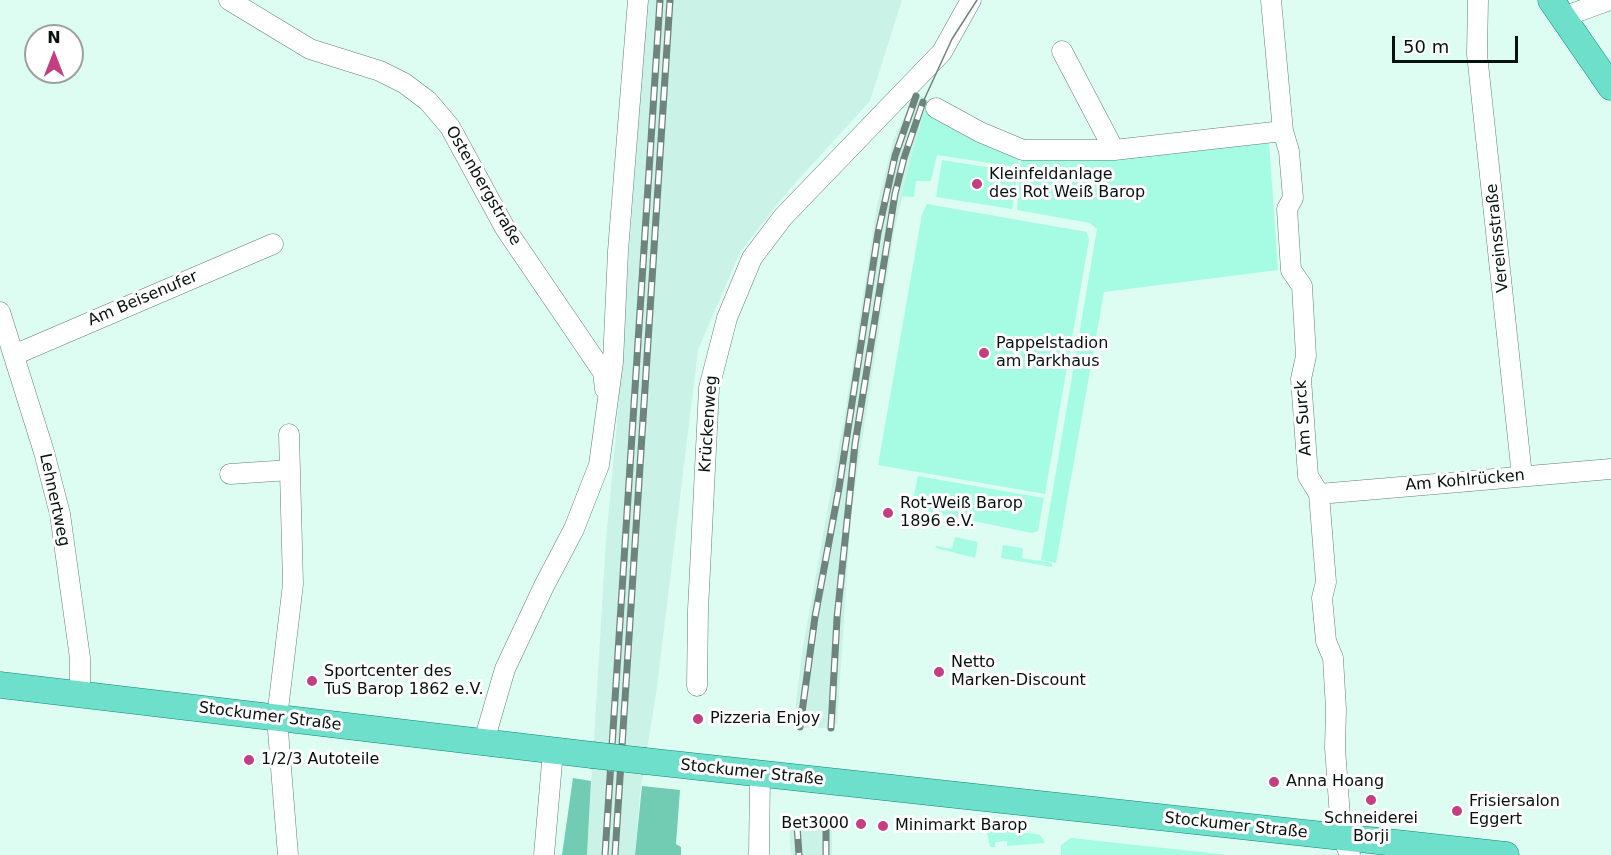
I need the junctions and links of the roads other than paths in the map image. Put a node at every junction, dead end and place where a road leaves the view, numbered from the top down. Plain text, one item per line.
1 (229, 0) edge
2 (638, 0) edge
3 (971, 0) edge
4 (1271, 0) edge
5 (1478, 0) edge
6 (1610, 0) edge
7 (1557, 8) edge
8 (1062, 51) dead end
9 (1611, 87) edge
10 (936, 108) dead end
11 (1283, 130) junction
12 (1114, 150) junction
13 (273, 244) dead end
14 (0, 312) edge
15 (14, 355) junction
16 (607, 404) junction
17 (289, 434) dead end
18 (1611, 469) edge
19 (290, 470) junction
20 (230, 474) dead end
21 (1522, 477) junction
22 (1319, 494) junction
23 (0, 685) edge
24 (696, 686) dead end
25 (80, 694) junction
26 (277, 718) junction
27 (484, 741) junction
28 (554, 751) junction
29 (760, 774) junction
30 (1347, 846) edge
31 (1477, 853) edge
32 (288, 855) edge
33 (544, 855) edge
34 (759, 855) edge
35 (1506, 855) edge

1 - 16 street, Ostenbergstraße
2 - 16 street, Ostenbergstraße
3 - 24 street, Krückenweg
4 - 11 street, Am Surck
5 - 21 street, Vereinsstraße
6 - 7 street
7 - 9 main road
8 - 12 street
10 - 12 street
11 - 12 street
11 - 22 street, Am Surck
13 - 15 street, Am Beisenufer
14 - 15 street, Lehnertweg
15 - 25 street, Lehnertweg
16 - 27 street, Ostenbergstraße
17 - 19 street
18 - 21 street, Am Kohlrücken
19 - 20 street
19 - 26 street
21 - 22 street, Am Kohlrücken
22 - 30 street, Am Surck
23 - 25 main road, Stockumer Straße
25 - 26 main road, Stockumer Straße
26 - 27 main road, Stockumer Straße
26 - 32 street
27 - 28 main road, Stockumer Straße
28 - 29 main road, Stockumer Straße, bridge
28 - 33 street
29 - 30 main road, Stockumer Straße
29 - 34 street
30 - 31 main road, Stockumer Straße
31 - 35 main road, Stockumer Straße

